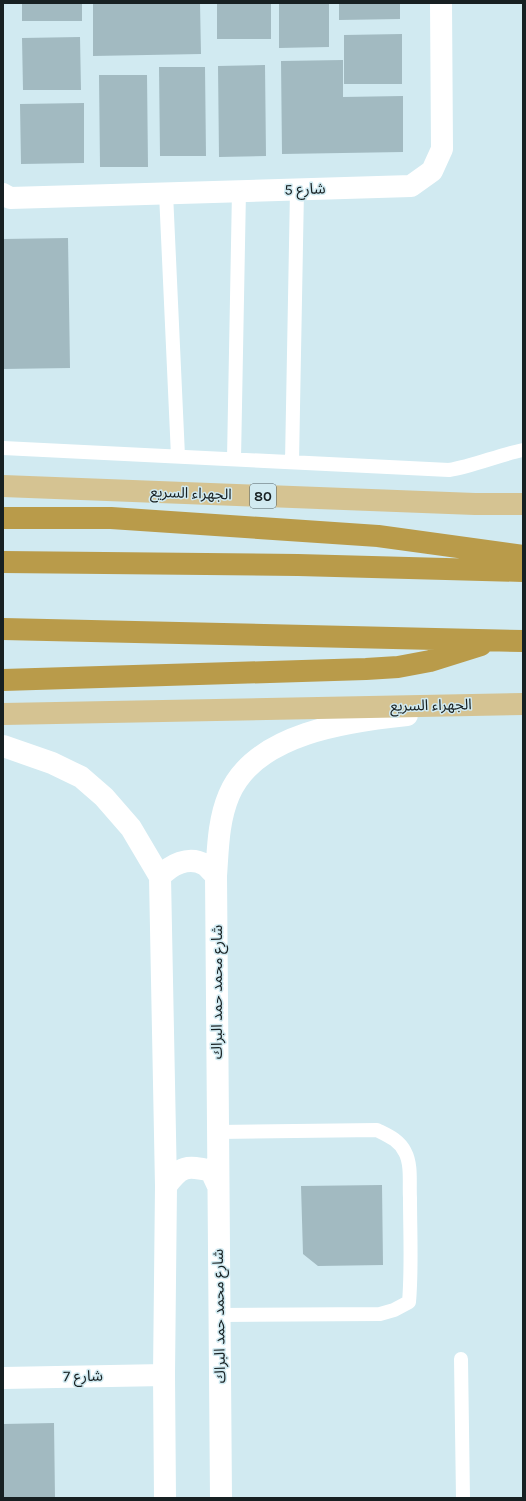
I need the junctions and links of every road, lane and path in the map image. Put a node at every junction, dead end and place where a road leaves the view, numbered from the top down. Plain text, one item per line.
1 (441, 3) edge
2 (297, 190) junction
3 (239, 191) junction
4 (166, 193) junction
5 (3, 194) edge
6 (3, 448) edge
7 (523, 450) edge
8 (178, 456) junction
9 (234, 459) junction
10 (292, 462) junction
11 (3, 486) edge
12 (523, 504) edge
13 (3, 518) edge
14 (523, 556) edge
15 (3, 562) edge
16 (523, 571) edge
17 (3, 629) edge
18 (512, 640) edge
19 (3, 680) edge
20 (516, 704) edge
21 (3, 714) edge
22 (3, 746) edge
23 (216, 876) junction
24 (160, 877) junction
25 (218, 1132) junction
26 (166, 1186) junction
27 (218, 1186) junction
28 (220, 1315) junction
29 (461, 1359) dead end
30 (164, 1374) junction
31 (3, 1378) edge
32 (165, 1498) edge
33 (221, 1498) edge
34 (464, 1498) edge

1 - 2 street, شارع 5
2 - 3 street, شارع 5
2 - 10 lane
3 - 4 street, شارع 5
3 - 9 lane
4 - 5 street, شارع 5
4 - 8 lane
6 - 8 lane
7 - 10 lane
8 - 9 lane
9 - 10 lane
11 - 12 main road, الجهراء السريع / 80
13 - 14 highway
15 - 16 highway
17 - 18 highway
18 - 19 highway
20 - 21 main road, الجهراء السريع
20 - 23 street, شارع محمد حمد البراك
22 - 24 street
23 - 24 street
23 - 25 street, شارع محمد حمد البراك
24 - 26 street
25 - 27 street, شارع محمد حمد البراك
25 - 28 lane
26 - 27 street
26 - 30 street
27 - 28 street, شارع محمد حمد البراك
28 - 33 street, شارع محمد حمد البراك
29 - 34 lane
30 - 31 street, شارع 7
30 - 32 street

